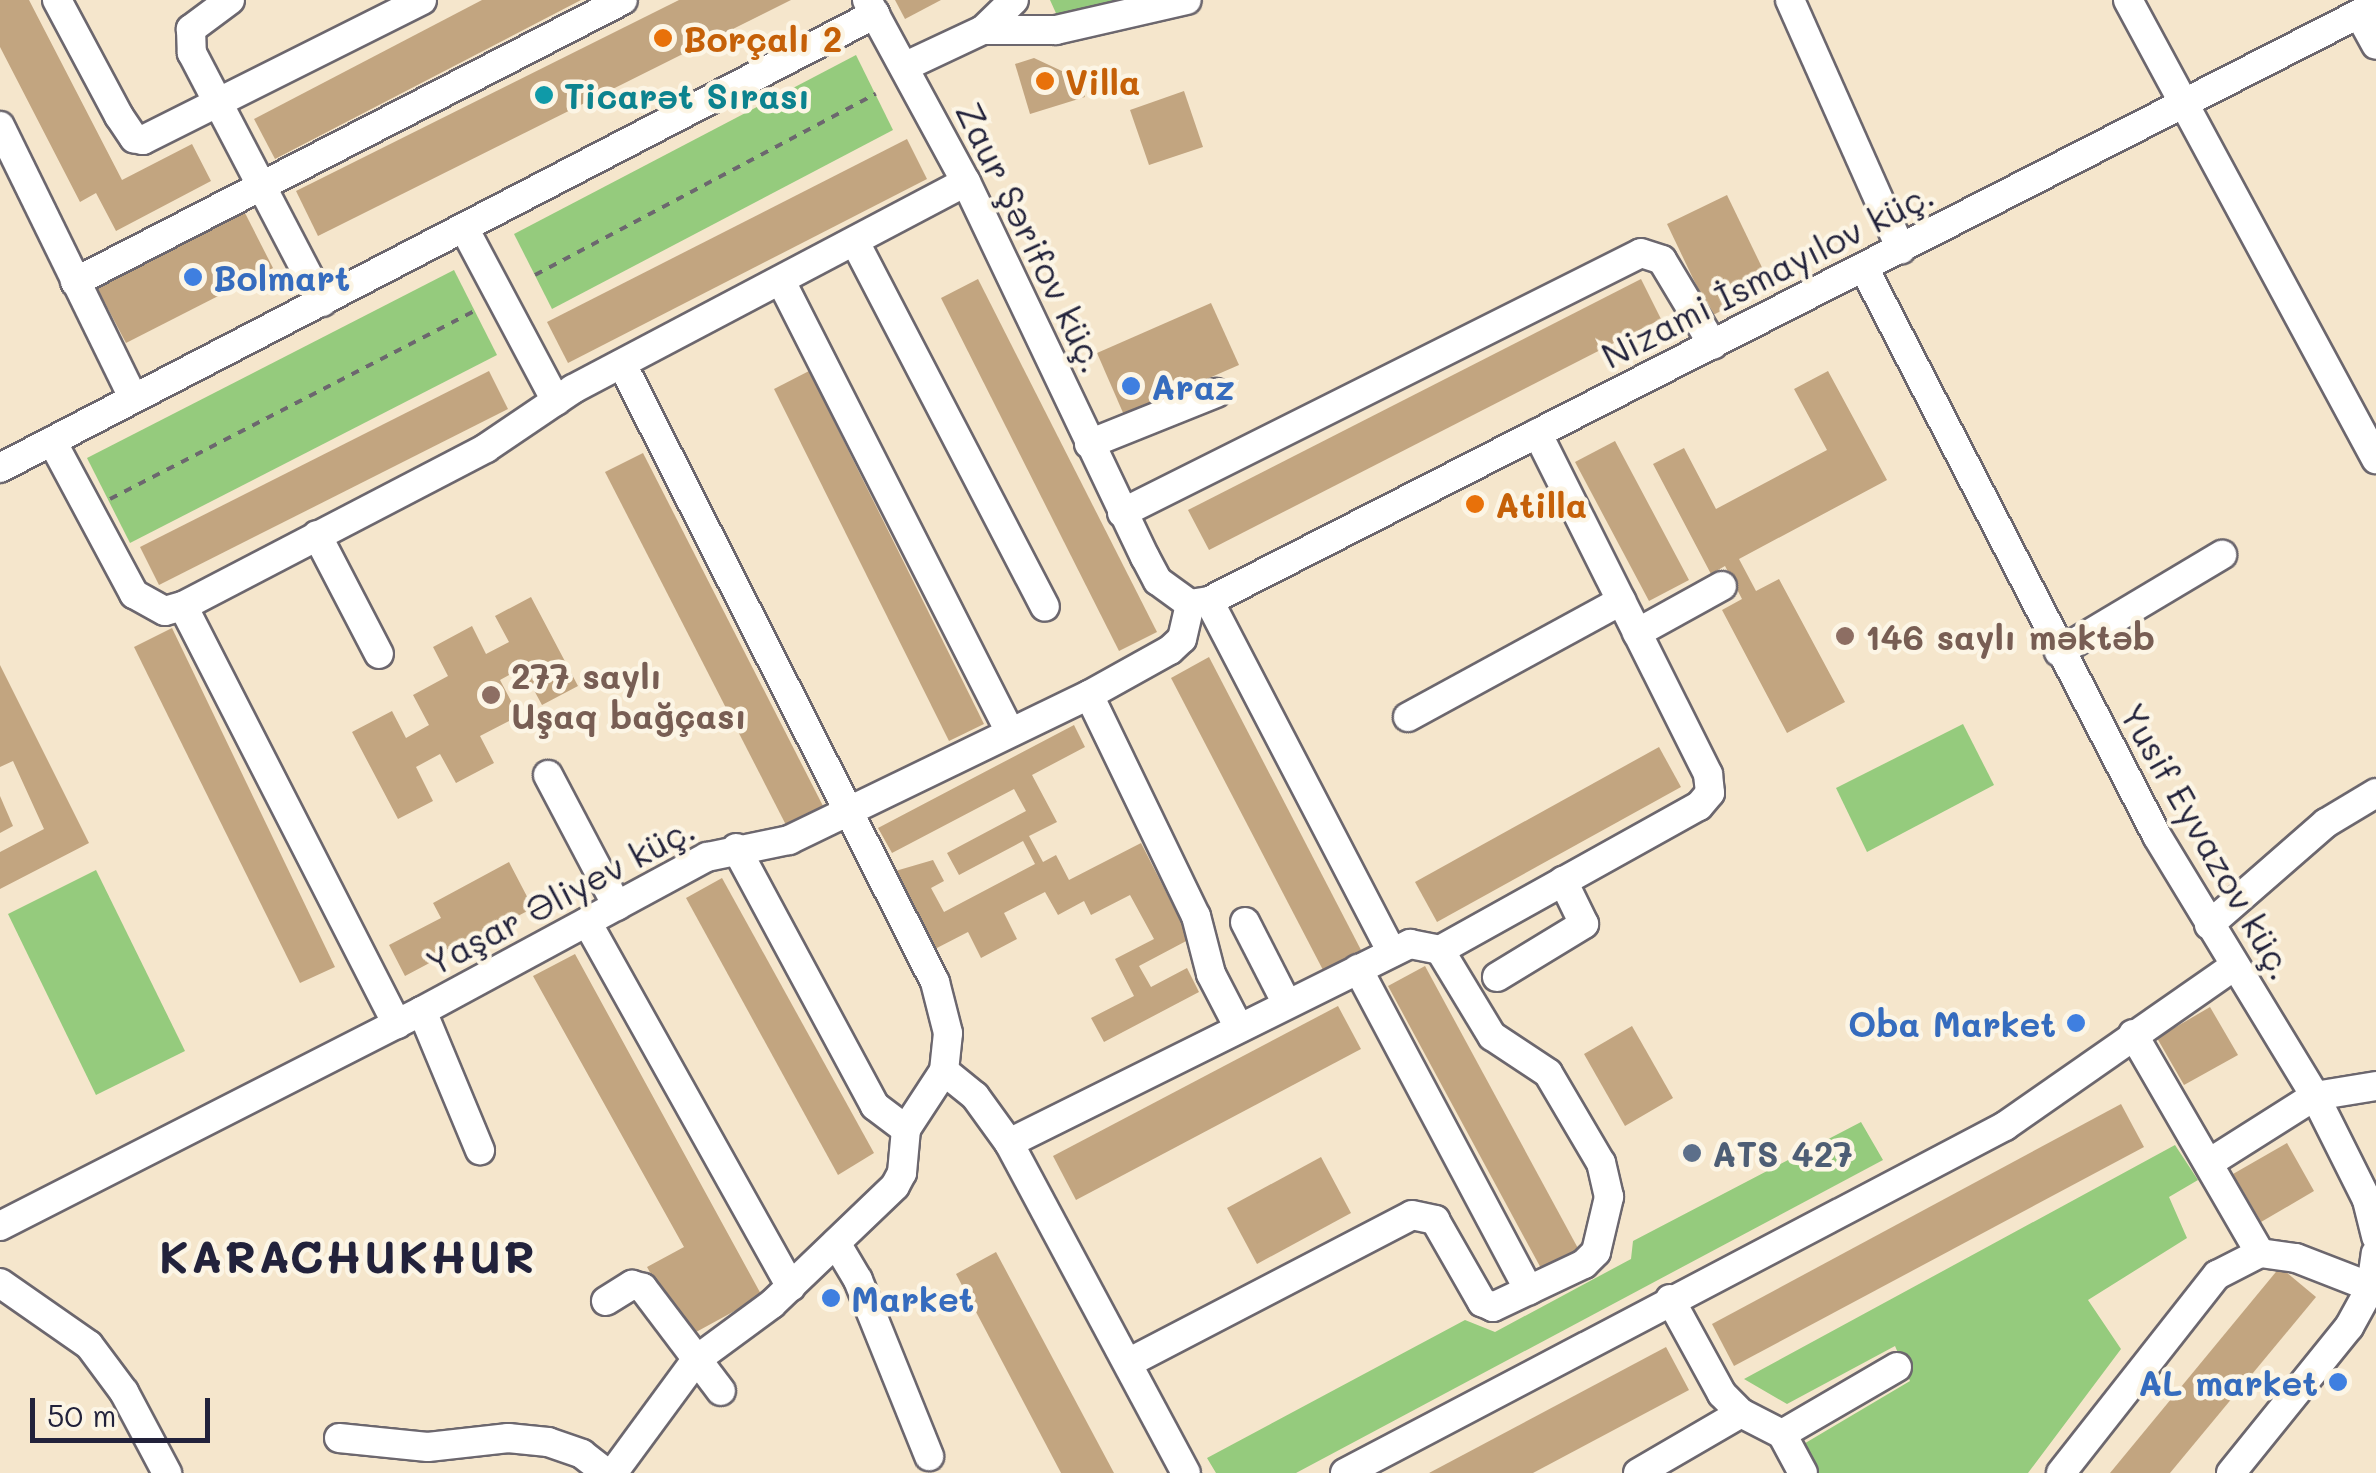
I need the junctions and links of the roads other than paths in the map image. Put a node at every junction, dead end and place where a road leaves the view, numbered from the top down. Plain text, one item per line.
1 (57, 0) edge
2 (230, 0) edge
3 (422, 0) edge
4 (624, 0) edge
5 (1014, 0) edge
6 (1188, 0) edge
7 (1791, 0) edge
8 (2128, 0) edge
9 (871, 7) edge
10 (2368, 10) edge
11 (984, 30) junction
12 (2376, 45) edge
13 (906, 66) junction
14 (216, 102) junction
15 (2184, 104) junction
16 (0, 126) edge
17 (966, 182) junction
18 (259, 184) junction
19 (464, 228) junction
20 (855, 242) junction
21 (1901, 249) junction
22 (1864, 268) junction
23 (781, 281) junction
24 (75, 282) junction
25 (322, 302) junction
26 (1712, 345) junction
27 (622, 364) junction
28 (1216, 393) dead end
29 (133, 398) junction
30 (556, 401) junction
31 (1537, 433) junction
32 (52, 441) junction
33 (1089, 444) junction
34 (2376, 459) edge
35 (0, 468) edge
36 (1122, 513) junction
37 (317, 534) junction
38 (2222, 555) dead end
39 (1722, 586) dead end
40 (1621, 600) junction
41 (1200, 602) junction
42 (182, 606) junction
43 (1045, 606) dead end
44 (1637, 633) junction
45 (2058, 652) junction
46 (379, 654) dead end
47 (1088, 694) junction
48 (1408, 717) dead end
49 (1010, 732) junction
50 (548, 775) dead end
51 (2376, 793) edge
52 (849, 813) junction
53 (736, 848) junction
54 (1563, 881) junction
55 (617, 906) junction
56 (588, 922) junction
57 (1245, 922) dead end
58 (2209, 925) junction
59 (1440, 950) junction
60 (1392, 952) junction
61 (2234, 966) junction
62 (1358, 969) junction
63 (1497, 977) dead end
64 (1287, 1004) junction
65 (422, 1011) junction
66 (396, 1024) junction
67 (1239, 1028) junction
68 (2133, 1034) junction
69 (944, 1071) junction
70 (2376, 1086) edge
71 (2315, 1096) junction
72 (906, 1129) junction
73 (1010, 1143) junction
74 (480, 1150) dead end
75 (2209, 1163) junction
76 (0, 1226) edge
77 (2376, 1237) edge
78 (836, 1243) junction
79 (2260, 1253) junction
80 (2376, 1254) edge
81 (0, 1283) edge
82 (791, 1287) junction
83 (2373, 1288) edge
84 (1529, 1290) junction
85 (1670, 1299) junction
86 (606, 1301) dead end
87 (696, 1360) junction
88 (1128, 1364) junction
89 (1897, 1367) dead end
90 (721, 1391) dead end
91 (1741, 1413) junction
92 (1782, 1434) junction
93 (339, 1438) dead end
94 (929, 1456) dead end
95 (166, 1473) edge
96 (610, 1473) edge
97 (1186, 1473) edge
98 (1345, 1473) edge
99 (1638, 1473) edge
100 (1804, 1473) edge
101 (2061, 1473) edge
102 (2231, 1473) edge

1 - 14 street
2 - 14 street
3 - 14 street
4 - 18 street
5 - 11 street
6 - 11 street
7 - 21 street
8 - 15 street
9 - 13 street, Zaur Şərifov küç.
9 - 19 street
10 - 12 street
10 - 15 street, Nizami İsmayılov küç.
11 - 13 street
13 - 17 street, Zaur Şərifov küç.
14 - 18 street
15 - 21 street, Nizami İsmayılov küç.
15 - 34 street
16 - 24 street
17 - 20 street
17 - 33 street, Zaur Şərifov küç.
18 - 24 street
18 - 25 street
19 - 25 street
19 - 30 street
20 - 23 street
20 - 43 street
21 - 22 street, Nizami İsmayılov küç.
22 - 26 street, Nizami İsmayılov küç.
22 - 45 street, Yusif Eyvazov küç.
23 - 27 street
23 - 49 street
24 - 29 street
25 - 29 street
26 - 31 street, Nizami İsmayılov küç.
26 - 36 street
27 - 30 street
27 - 52 street
28 - 33 street
29 - 32 street
30 - 37 street
31 - 40 street
31 - 41 street, Nizami İsmayılov küç.
32 - 35 street
32 - 42 street
33 - 36 street, Zaur Şərifov küç.
36 - 41 street, Zaur Şərifov küç.
37 - 42 street
37 - 46 street
38 - 45 street
39 - 44 street
40 - 44 street
40 - 48 street
41 - 47 street, Yaşar Əliyev küç.
41 - 60 street
42 - 66 street
44 - 54 street
45 - 58 street, Yusif Eyvazov küç.
47 - 49 street, Yaşar Əliyev küç.
47 - 67 street
49 - 52 street, Yaşar Əliyev küç.
50 - 55 street
51 - 58 street
52 - 53 street, Yaşar Əliyev küç.
52 - 69 street
53 - 55 street, Yaşar Əliyev küç.
53 - 72 street
54 - 59 street
54 - 63 street
55 - 56 street, Yaşar Əliyev küç.
56 - 65 street, Yaşar Əliyev küç.
56 - 82 street
57 - 64 street
58 - 61 street, Yusif Eyvazov küç.
59 - 60 street
59 - 84 street
60 - 62 street
61 - 68 street
61 - 71 street, Yusif Eyvazov küç.
62 - 64 street
62 - 84 street
64 - 67 street
65 - 66 street, Yaşar Əliyev küç.
65 - 74 street
66 - 76 street, Yaşar Əliyev küç.
67 - 73 street
68 - 75 street
68 - 85 street
69 - 72 street
69 - 73 street
70 - 71 street
71 - 75 street
71 - 77 street, Yusif Eyvazov küç.
72 - 78 street
73 - 88 street
75 - 79 street
78 - 82 street
78 - 94 street
79 - 83 street
79 - 101 street
80 - 83 street
81 - 95 street
82 - 87 street
83 - 102 street
84 - 88 street
85 - 91 street
85 - 98 street
86 - 87 street
87 - 90 street
87 - 96 street
88 - 97 street
89 - 92 street
91 - 92 street
91 - 99 street
92 - 100 street
93 - 96 street

